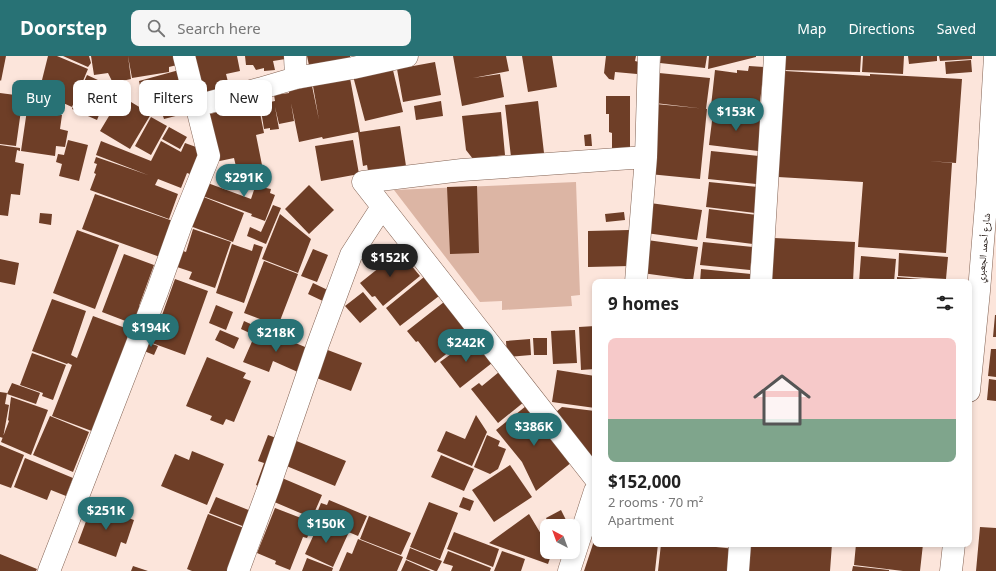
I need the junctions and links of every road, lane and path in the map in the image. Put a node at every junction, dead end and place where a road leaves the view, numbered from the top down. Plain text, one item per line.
1 (184, 56) edge
2 (295, 56) edge
3 (407, 56) edge
4 (649, 56) edge
5 (775, 56) edge
6 (995, 56) edge
7 (296, 78) junction
8 (190, 80) edge
9 (207, 103) edge
10 (199, 116) edge
11 (646, 157) junction
12 (992, 192) edge
13 (382, 207) junction
14 (636, 279) edge
15 (761, 279) edge
16 (972, 361) edge
17 (592, 474) edge
18 (592, 500) edge
19 (740, 547) edge
20 (954, 547) edge
21 (49, 571) edge
22 (238, 571) edge
23 (569, 571) edge
24 (738, 571) edge
25 (951, 571) edge

1 - 8 street
2 - 7 street
3 - 7 street
4 - 11 street
5 - 15 street
6 - 12 street, شارع أحمد الجعبري
7 - 9 street
10 - 21 street
11 - 13 street
11 - 14 street
12 - 16 street, شارع أحمد الجعبري
13 - 17 street
13 - 22 street
18 - 23 street
19 - 24 street
20 - 25 street

